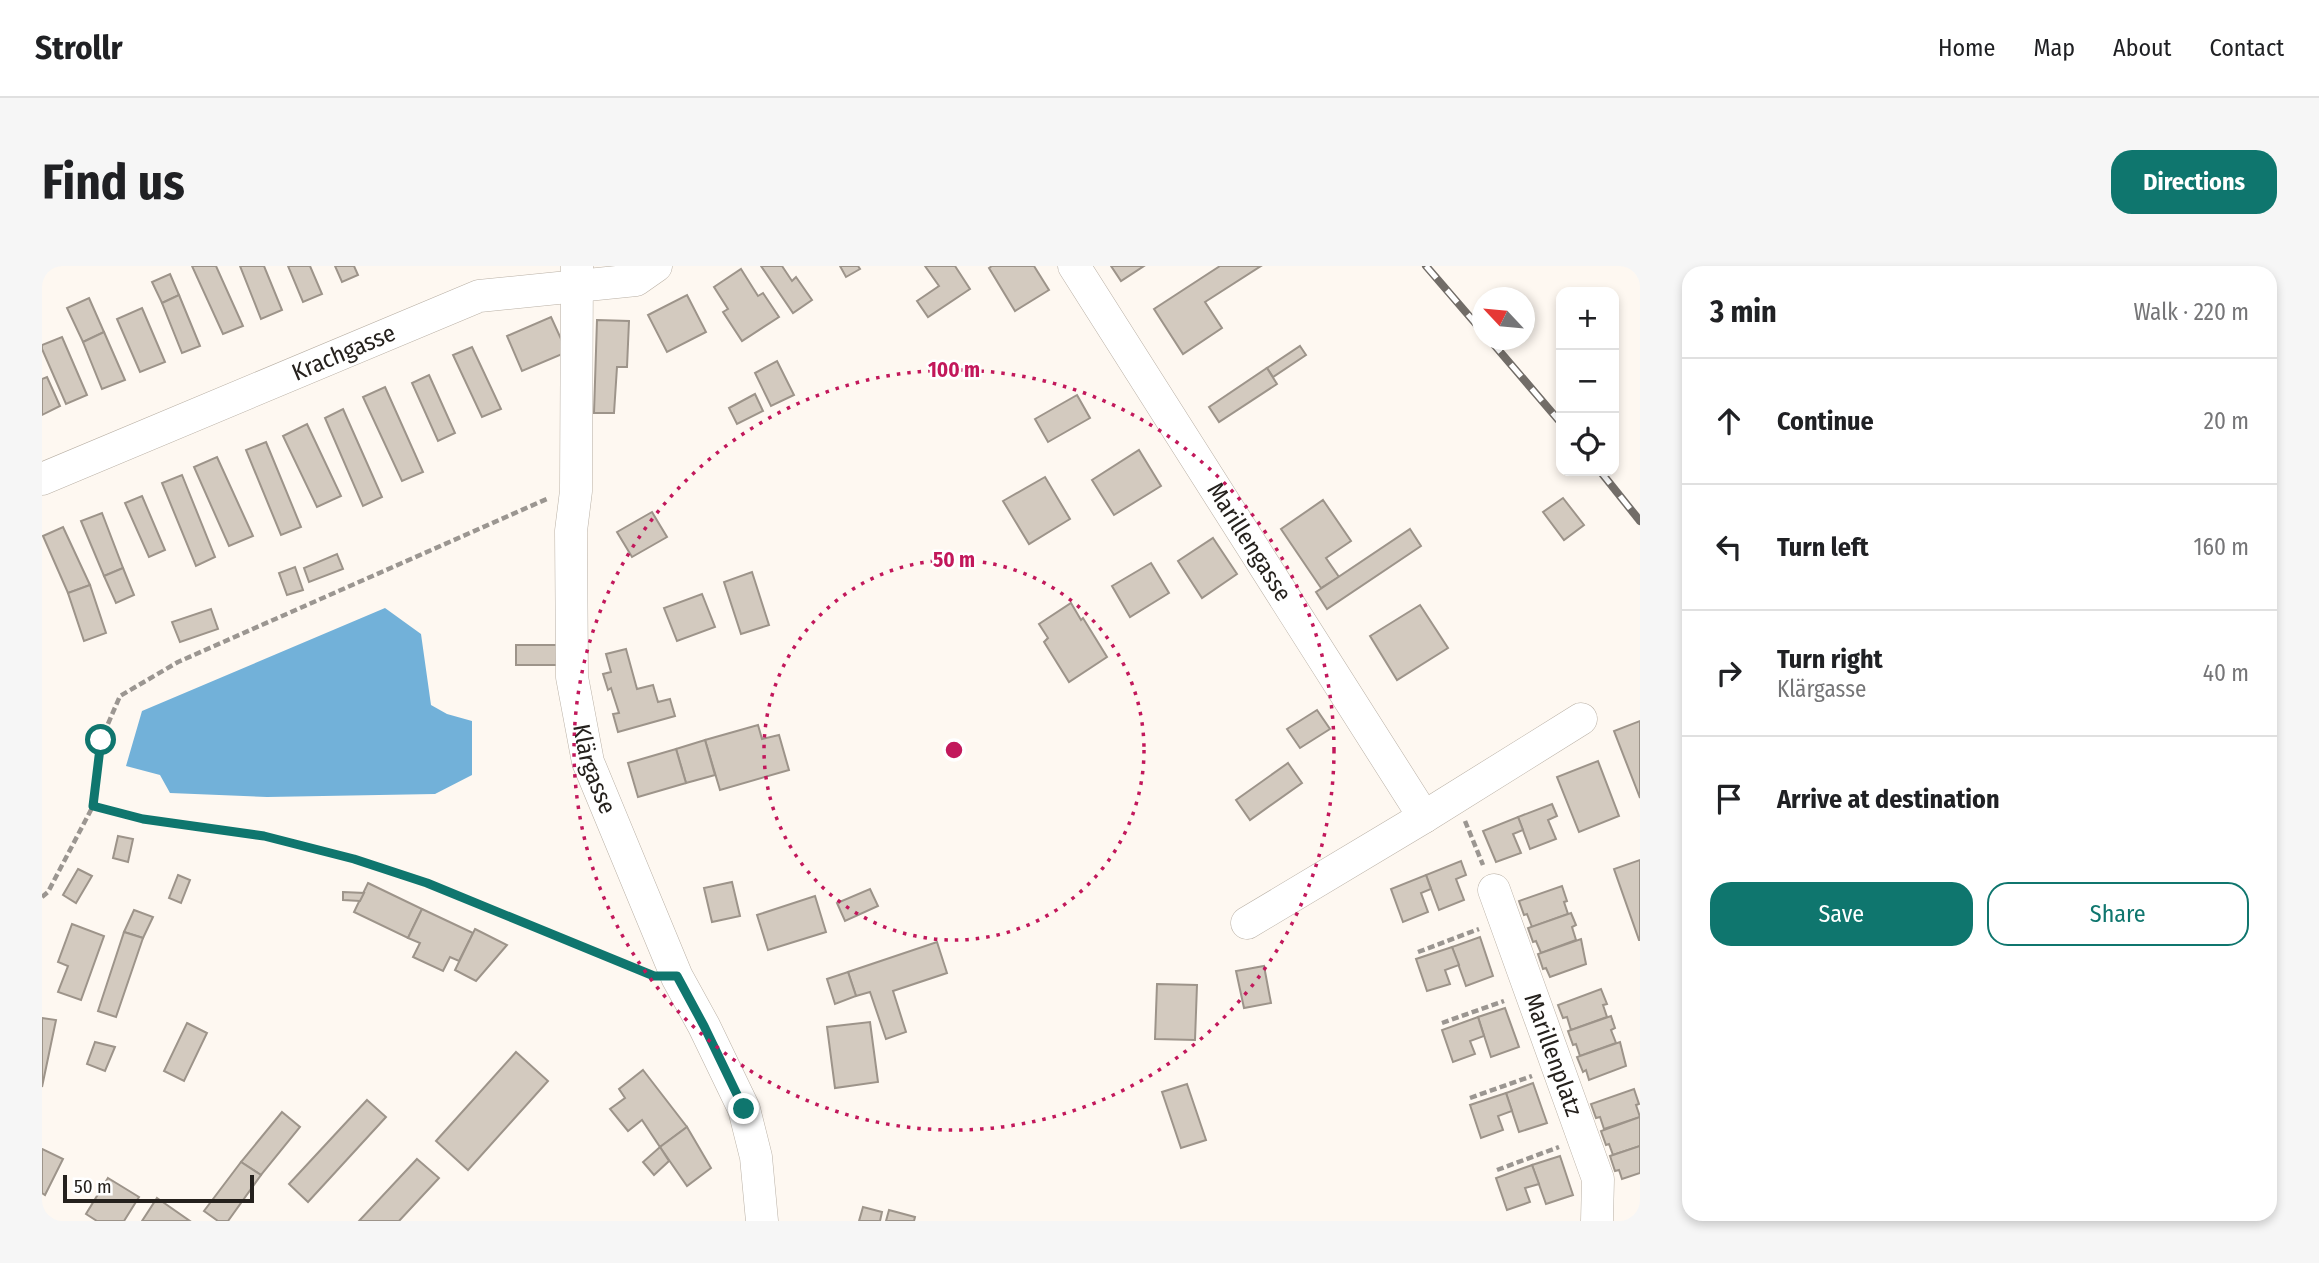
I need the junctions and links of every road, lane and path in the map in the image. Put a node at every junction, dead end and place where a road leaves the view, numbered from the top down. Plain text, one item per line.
1 (656, 266) edge
2 (1074, 266) edge
3 (577, 276) edge
4 (42, 479) edge
5 (576, 491) junction
6 (1581, 719) dead end
7 (1455, 798) junction
8 (93, 806) junction
9 (1424, 817) junction
10 (42, 897) edge
11 (1499, 904) junction
12 (1247, 923) dead end
13 (1418, 952) dead end
14 (677, 976) junction
15 (1531, 992) junction
16 (1442, 1023) dead end
17 (1558, 1066) junction
18 (1470, 1098) dead end
19 (1585, 1138) junction
20 (1497, 1170) dead end
21 (762, 1221) edge
22 (1597, 1221) edge

1 - 3 street, Krachgasse
2 - 9 street, Marillengasse
3 - 4 street, Krachgasse
3 - 5 street, Klärgasse
5 - 8 path
5 - 14 street, Klärgasse
6 - 7 street
7 - 9 street
7 - 11 path
8 - 10 path
8 - 14 path
9 - 12 street
11 - 13 path
11 - 15 street, Marillenplatz
14 - 21 street, Klärgasse
15 - 16 path
15 - 17 street, Marillenplatz
17 - 18 path
17 - 19 street, Marillenplatz
19 - 20 path
19 - 22 street, Marillenplatz

